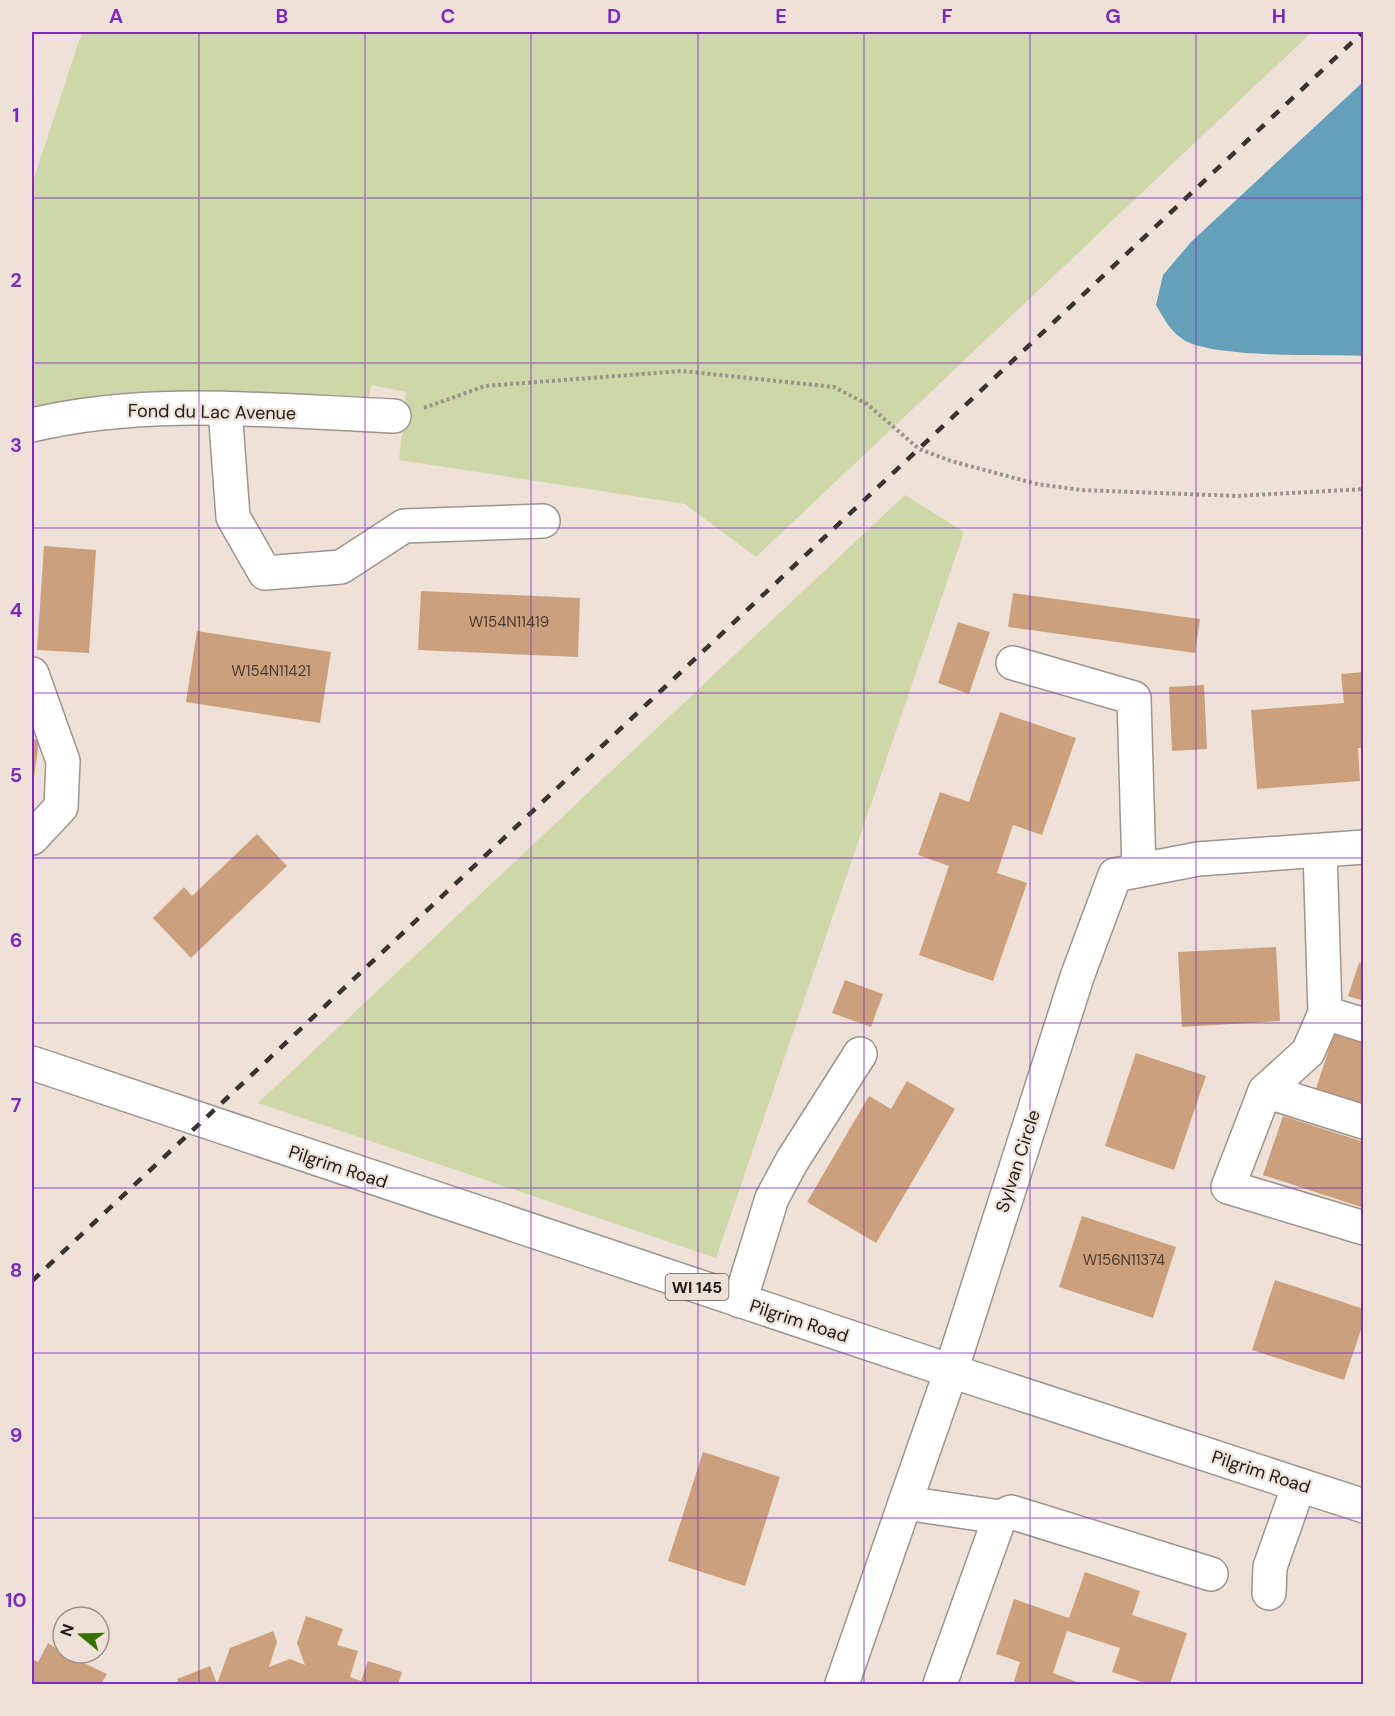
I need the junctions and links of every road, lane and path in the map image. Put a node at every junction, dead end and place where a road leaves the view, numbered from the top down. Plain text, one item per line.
1 (225, 409) junction
2 (394, 416) joint
3 (32, 425) edge
4 (1364, 489) edge
5 (543, 521) dead end
6 (1013, 663) dead end
7 (32, 675) edge
8 (32, 838) edge
9 (1364, 847) edge
10 (1320, 850) junction
11 (1139, 870) junction
12 (1325, 1013) junction
13 (1364, 1026) edge
14 (860, 1054) dead end
15 (32, 1063) edge
16 (1265, 1091) junction
17 (1364, 1122) edge
18 (1364, 1228) edge
19 (740, 1301) junction
20 (951, 1371) junction
21 (1299, 1485) junction
22 (905, 1503) junction
23 (1364, 1506) edge
24 (1000, 1517) junction
25 (1211, 1574) dead end
26 (1269, 1593) dead end
27 (842, 1684) edge
28 (940, 1684) edge

1 - 2 street, Fond du Lac Avenue
1 - 3 street, Fond du Lac Avenue
1 - 5 street
2 - 4 path
6 - 11 street
7 - 8 street
9 - 10 street, Sylvan Circle
10 - 11 street, Sylvan Circle
10 - 12 street
11 - 20 street, Sylvan Circle
12 - 13 street
12 - 16 street
14 - 19 street
15 - 19 street, Pilgrim Road / WI 145
16 - 17 street
16 - 18 street
19 - 20 street, Pilgrim Road / WI 145
20 - 21 street, Pilgrim Road / WI 145
20 - 22 street, Sylvan Circle
21 - 23 street, Pilgrim Road / WI 145
21 - 26 street
22 - 24 street
22 - 27 street, Sylvan Circle
24 - 25 street
24 - 28 street

